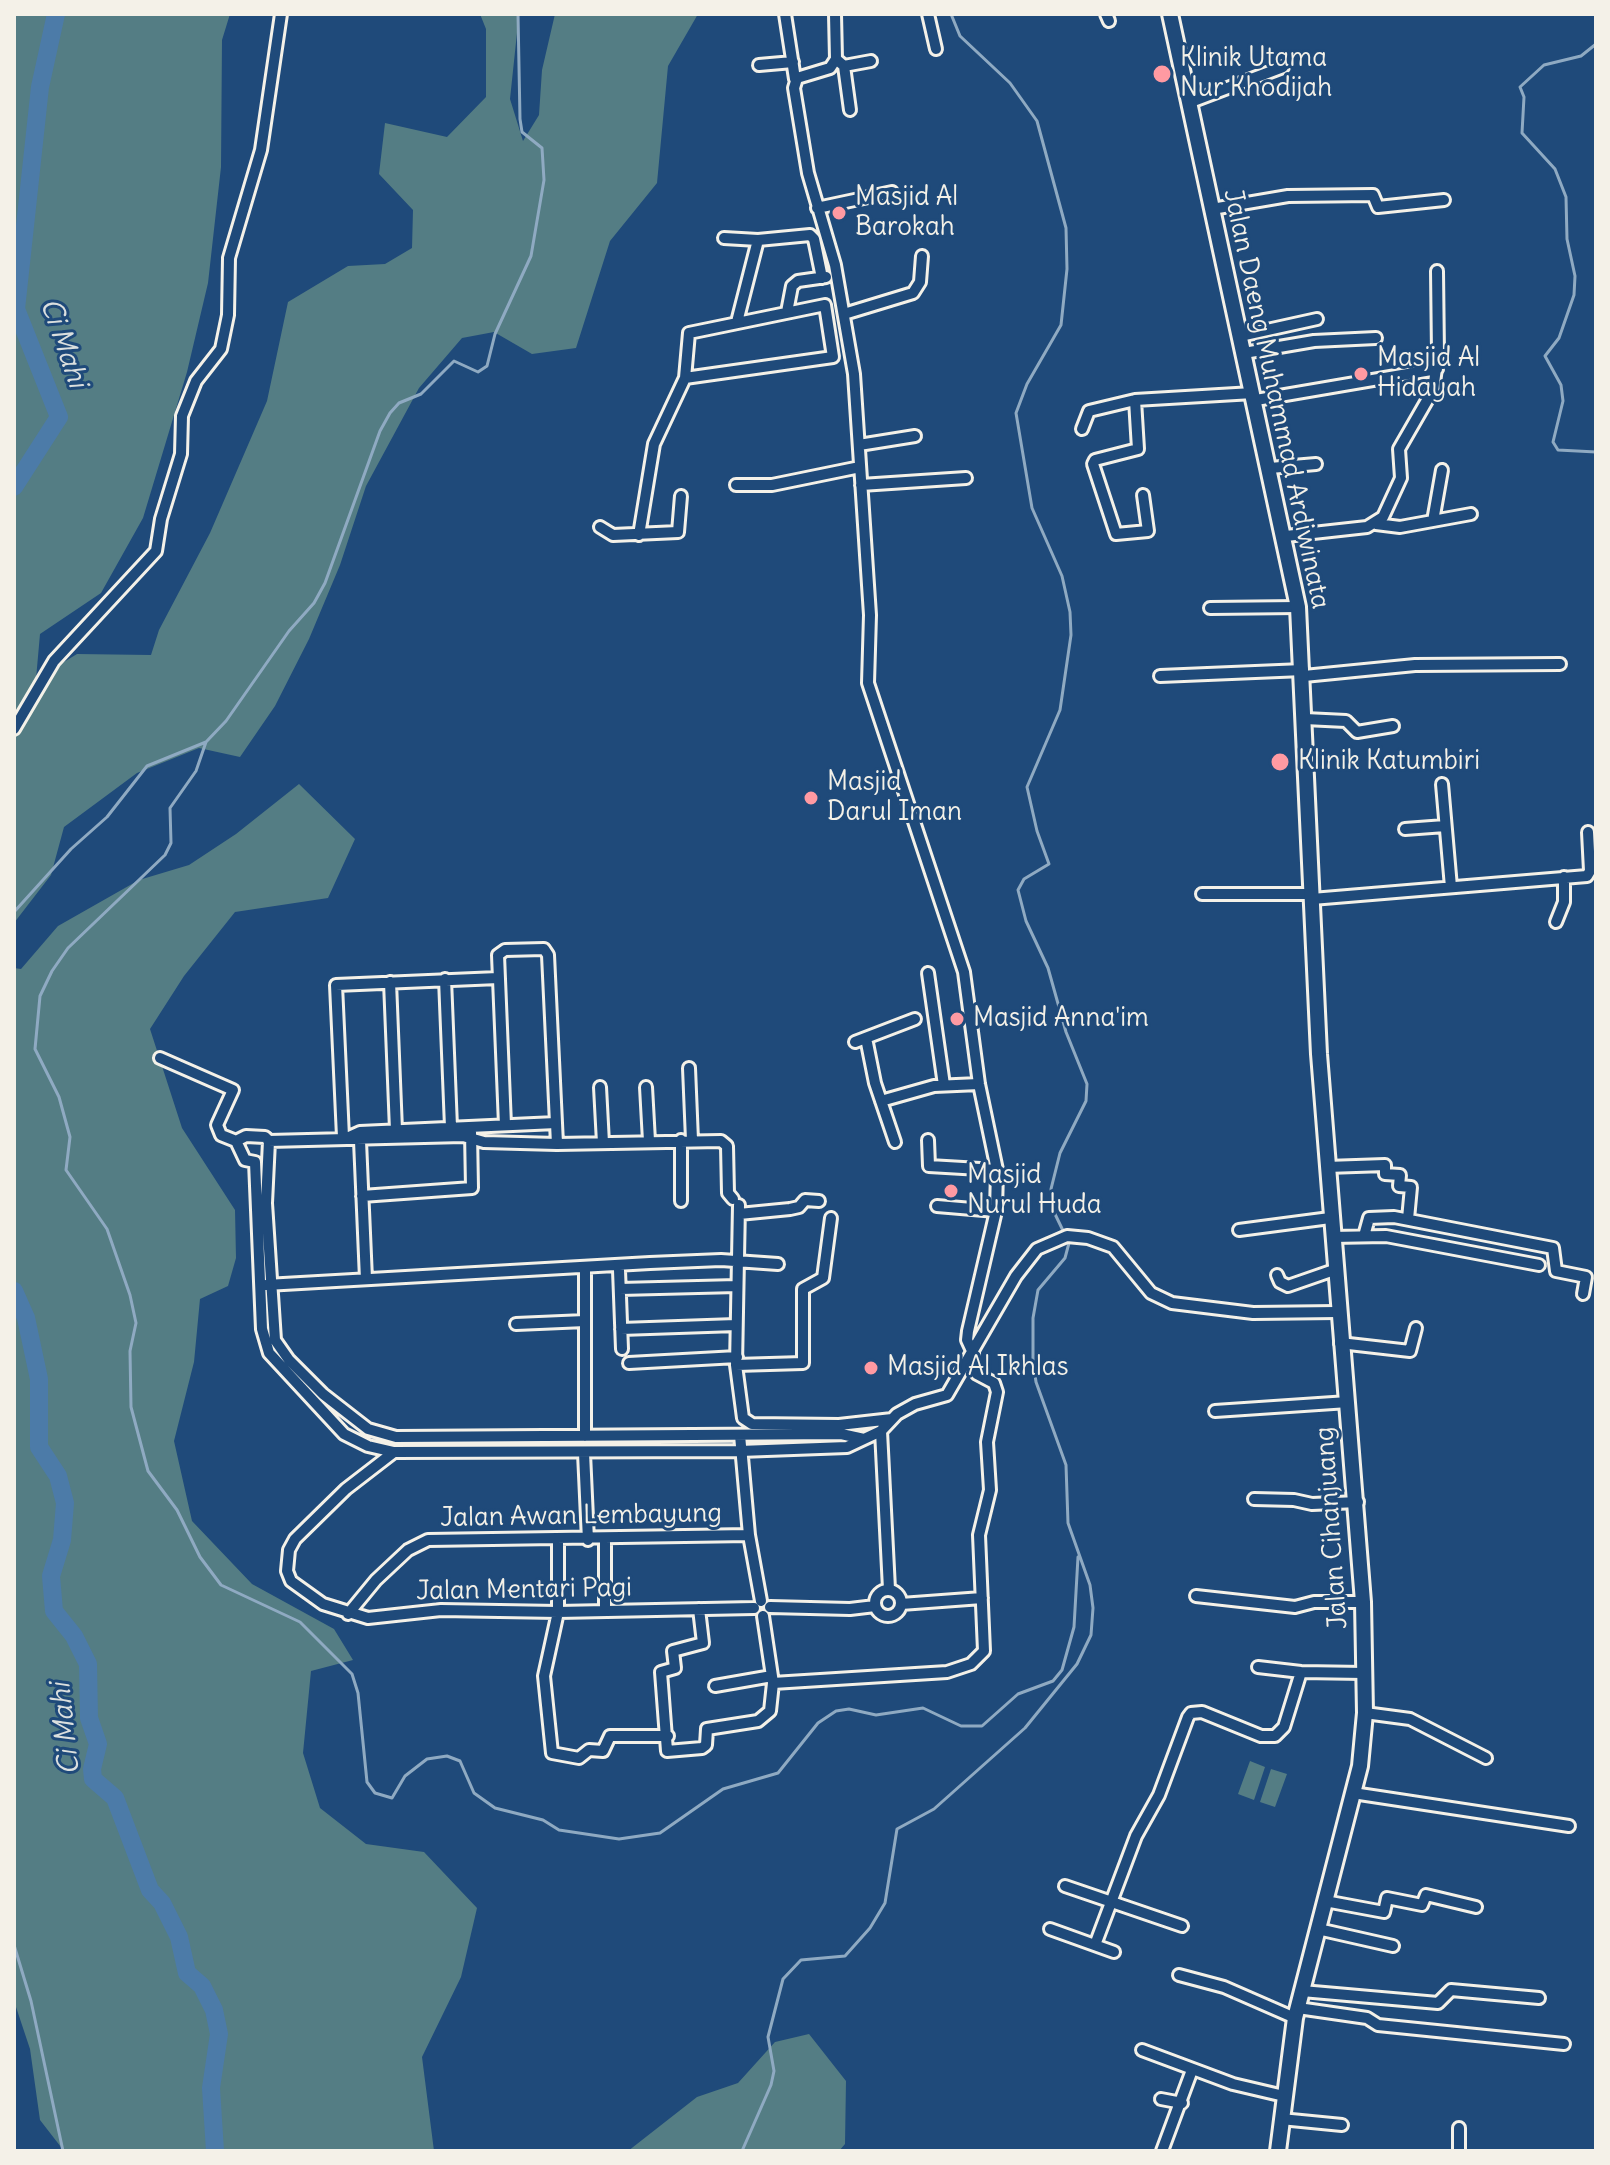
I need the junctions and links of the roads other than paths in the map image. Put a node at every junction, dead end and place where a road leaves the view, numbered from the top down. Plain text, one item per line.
1 (281, 14) edge
2 (785, 14) edge
3 (835, 14) edge
4 (928, 14) edge
5 (1170, 14) edge
6 (936, 49) dead end
7 (871, 61) dead end
8 (793, 62) junction
9 (840, 62) junction
10 (759, 65) dead end
11 (1283, 67) dead end
12 (795, 79) junction
13 (1188, 103) junction
14 (850, 110) dead end
15 (892, 192) dead end
16 (1444, 200) dead end
17 (817, 208) junction
18 (1212, 209) junction
19 (724, 238) dead end
20 (758, 240) junction
21 (922, 256) dead end
22 (1437, 271) dead end
23 (838, 276) junction
24 (822, 278) junction
25 (787, 312) junction
26 (844, 314) junction
27 (1317, 319) dead end
28 (737, 322) junction
29 (1240, 336) junction
30 (1376, 338) dead end
31 (1244, 353) junction
32 (1437, 369) junction
33 (685, 378) junction
34 (1254, 397) junction
35 (1135, 400) junction
36 (1082, 429) dead end
37 (915, 436) dead end
38 (859, 445) junction
39 (1316, 464) dead end
40 (860, 467) junction
41 (1270, 468) junction
42 (1442, 470) dead end
43 (966, 478) dead end
44 (736, 485) dead end
45 (861, 485) junction
46 (1143, 495) dead end
47 (681, 496) dead end
48 (1471, 514) dead end
49 (1433, 521) junction
50 (1376, 524) junction
51 (600, 527) dead end
52 (639, 535) junction
53 (1286, 536) junction
54 (1298, 607) junction
55 (1210, 608) dead end
56 (1560, 664) dead end
57 (1304, 673) junction
58 (1160, 676) dead end
59 (1305, 719) junction
60 (1393, 726) dead end
61 (14, 729) edge
62 (1442, 784) dead end
63 (1445, 826) junction
64 (1405, 829) dead end
65 (1588, 832) dead end
66 (1564, 877) junction
67 (1451, 887) junction
68 (1202, 894) dead end
69 (1312, 897) junction
70 (1556, 922) dead end
71 (928, 973) dead end
72 (498, 978) junction
73 (445, 979) junction
74 (390, 982) junction
75 (915, 1019) dead end
76 (160, 1058) dead end
77 (689, 1068) dead end
78 (979, 1084) junction
79 (944, 1085) junction
80 (600, 1087) dead end
81 (646, 1087) dead end
82 (881, 1101) junction
83 (556, 1123) junction
84 (505, 1125) junction
85 (451, 1127) junction
86 (396, 1130) junction
87 (471, 1131) junction
88 (350, 1139) junction
89 (686, 1140) junction
90 (928, 1140) dead end
91 (236, 1141) junction
92 (269, 1141) junction
93 (649, 1141) junction
94 (895, 1142) dead end
95 (603, 1143) junction
96 (557, 1144) junction
97 (260, 1162) junction
98 (1327, 1167) junction
99 (997, 1170) junction
100 (362, 1196) junction
101 (681, 1201) dead end
102 (819, 1201) dead end
103 (737, 1206) junction
104 (937, 1206) dead end
105 (996, 1211) junction
106 (831, 1218) dead end
107 (1330, 1218) junction
108 (1408, 1219) junction
109 (1239, 1230) dead end
110 (1364, 1236) junction
111 (1332, 1237) junction
112 (737, 1263) junction
113 (778, 1264) dead end
114 (1539, 1265) dead end
115 (585, 1267) junction
116 (619, 1270) dead end
117 (1334, 1270) junction
118 (1277, 1275) dead end
119 (366, 1279) junction
120 (265, 1286) junction
121 (737, 1286) junction
122 (620, 1289) junction
123 (1583, 1294) dead end
124 (1337, 1312) junction
125 (585, 1321) junction
126 (516, 1324) dead end
127 (736, 1325) junction
128 (1416, 1328) dead end
129 (621, 1329) junction
130 (1340, 1343) junction
131 (622, 1349) dead end
132 (274, 1351) junction
133 (971, 1358) junction
134 (736, 1361) junction
135 (629, 1363) dead end
136 (1348, 1402) junction
137 (1215, 1411) dead end
138 (892, 1419) junction
139 (881, 1431) junction
140 (740, 1435) junction
141 (585, 1436) junction
142 (864, 1439) junction
143 (740, 1451) junction
144 (394, 1452) junction
145 (583, 1452) junction
146 (1254, 1499) dead end
147 (1358, 1502) junction
148 (749, 1535) junction
149 (558, 1540) junction
150 (588, 1540) junction
151 (605, 1540) junction
152 (889, 1589) junction
153 (1196, 1596) dead end
154 (982, 1598) junction
155 (1363, 1602) junction
156 (901, 1604) junction
157 (875, 1606) junction
158 (762, 1608) junction
159 (699, 1609) junction
160 (605, 1611) junction
161 (558, 1612) junction
162 (348, 1614) junction
163 (1258, 1667) dead end
164 (1301, 1672) junction
165 (1364, 1673) junction
166 (773, 1680) junction
167 (715, 1686) dead end
168 (1365, 1713) junction
169 (668, 1736) junction
170 (1486, 1758) dead end
171 (1353, 1793) junction
172 (1569, 1826) dead end
173 (1065, 1886) dead end
174 (1325, 1901) junction
175 (1111, 1902) junction
176 (1476, 1907) dead end
177 (1182, 1926) dead end
178 (1050, 1929) dead end
179 (1318, 1929) junction
180 (1095, 1945) junction
181 (1393, 1946) dead end
182 (1114, 1952) dead end
183 (1179, 1975) dead end
184 (1303, 1988) junction
185 (1365, 1991) dead end
186 (1539, 1998) dead end
187 (1297, 2013) junction
188 (1564, 2044) dead end
189 (1142, 2050) dead end
190 (1192, 2070) junction
191 (1284, 2096) junction
192 (1161, 2099) dead end
193 (1182, 2103) junction
194 (1281, 2119) junction
195 (1342, 2125) dead end
196 (1459, 2128) dead end
197 (1162, 2151) edge
198 (1278, 2151) edge
199 (1459, 2151) edge

1 - 61 street
2 - 8 street
3 - 9 street
4 - 6 street
5 - 13 main road, Jalan Daeng Muhammad Ardiwinata
7 - 9 street
8 - 10 street
8 - 12 street
9 - 12 street
9 - 14 street
11 - 13 street
12 - 17 street
13 - 18 main road, Jalan Daeng Muhammad Ardiwinata
15 - 17 street
16 - 18 street
17 - 23 street
18 - 29 main road, Jalan Daeng Muhammad Ardiwinata
19 - 20 street
20 - 24 street
20 - 28 street
21 - 26 street
22 - 32 street
23 - 24 street
23 - 26 street
24 - 25 street
25 - 28 street
25 - 33 street
26 - 38 street
27 - 29 street
28 - 33 street
29 - 31 main road, Jalan Daeng Muhammad Ardiwinata
30 - 31 street
31 - 34 main road, Jalan Daeng Muhammad Ardiwinata
32 - 34 street
32 - 50 street
33 - 52 street
34 - 35 street
34 - 41 main road, Jalan Daeng Muhammad Ardiwinata
35 - 36 street
35 - 46 street
37 - 38 street
38 - 40 street
39 - 41 street
40 - 44 street
40 - 45 street
41 - 53 main road, Jalan Daeng Muhammad Ardiwinata
42 - 49 street
43 - 45 street
45 - 78 street
47 - 52 street
48 - 49 street
49 - 50 street
50 - 53 street
51 - 52 street
53 - 54 main road, Jalan Daeng Muhammad Ardiwinata
54 - 55 street
54 - 57 main road, Jalan Daeng Muhammad Ardiwinata
56 - 57 street
57 - 58 street
57 - 59 main road, Jalan Daeng Muhammad Ardiwinata
59 - 60 street
59 - 69 main road, Jalan Daeng Muhammad Ardiwinata
62 - 63 street
63 - 64 street
63 - 67 street
65 - 66 street
66 - 67 street
66 - 70 street
67 - 69 street
68 - 69 street
69 - 98 main road, Jalan Cihanjuang
71 - 79 street
72 - 73 street
72 - 83 street
72 - 84 street
73 - 74 street
73 - 85 street
74 - 86 street
74 - 88 street
75 - 82 street
76 - 91 street
77 - 89 street
78 - 79 street
78 - 99 street
79 - 82 street
80 - 95 street
81 - 93 street
82 - 94 street
83 - 84 street
83 - 96 street
84 - 87 street
85 - 86 street
85 - 87 street
86 - 88 street
87 - 88 street
87 - 96 street
87 - 100 street
88 - 92 street
88 - 100 street
89 - 93 street
89 - 101 street
89 - 103 street
90 - 99 street
91 - 92 street
91 - 97 street
92 - 97 street
93 - 95 street
95 - 96 street
97 - 120 street
98 - 107 main road, Jalan Cihanjuang
98 - 108 street
99 - 105 street
100 - 119 street
102 - 103 street
103 - 112 street
104 - 105 street
105 - 133 street
106 - 134 street
107 - 109 street
107 - 111 main road, Jalan Cihanjuang
108 - 110 street
108 - 123 street
110 - 111 street
110 - 114 street
111 - 117 main road, Jalan Cihanjuang
112 - 113 street
112 - 115 street
112 - 121 street
115 - 119 street
115 - 125 street
116 - 122 street
117 - 118 street
117 - 124 main road, Jalan Cihanjuang
119 - 120 street
120 - 132 street
121 - 122 street
121 - 127 street
122 - 129 street
124 - 130 main road, Jalan Cihanjuang
124 - 133 street
125 - 126 street
125 - 141 street
127 - 129 street
127 - 134 street
128 - 130 street
129 - 131 street
130 - 136 main road, Jalan Cihanjuang
132 - 141 street
132 - 144 street
133 - 138 street
133 - 154 street
134 - 135 street
134 - 138 street
136 - 137 street
136 - 147 main road, Jalan Cihanjuang
138 - 139 street
139 - 142 street
139 - 152 street
140 - 141 street
140 - 142 street
140 - 143 street
141 - 145 street
142 - 143 street
143 - 145 street
143 - 148 street
144 - 145 street
144 - 162 street, Jalan Mentari Pagi
145 - 150 street
146 - 147 street
147 - 155 main road, Jalan Cihanjuang
148 - 151 street, Jalan Awan Lembayung
148 - 158 street
149 - 150 street, Jalan Awan Lembayung
149 - 161 street
149 - 162 street, Jalan Awan Lembayung
150 - 151 street, Jalan Awan Lembayung
151 - 160 street
152 - 156 street
152 - 157 street
153 - 155 street
154 - 156 street
154 - 166 street
155 - 165 main road, Jalan Cihanjuang
156 - 157 street
157 - 158 street, Jalan Mentari Pagi
158 - 159 street, Jalan Mentari Pagi
158 - 166 street
159 - 160 street, Jalan Mentari Pagi
159 - 169 street
160 - 161 street, Jalan Mentari Pagi
161 - 162 street, Jalan Mentari Pagi
161 - 169 street
163 - 164 street
164 - 165 street
164 - 175 street
165 - 168 main road, Jalan Cihanjuang
166 - 167 street
166 - 169 street
168 - 170 street
168 - 171 main road, Jalan Cihanjuang
171 - 172 street
171 - 174 main road, Jalan Cihanjuang
173 - 175 street
174 - 176 street
174 - 179 main road, Jalan Cihanjuang
175 - 177 street
175 - 180 street
178 - 180 street
179 - 181 street
179 - 184 main road, Jalan Cihanjuang
180 - 182 street
183 - 187 street
184 - 185 street
184 - 186 street
184 - 187 main road, Jalan Cihanjuang
187 - 188 street
187 - 191 main road, Jalan Cihanjuang
189 - 190 street
190 - 191 street
190 - 193 street
191 - 194 main road, Jalan Cihanjuang
192 - 193 street
193 - 197 street
194 - 195 street
194 - 198 main road, Jalan Cihanjuang
196 - 199 street

